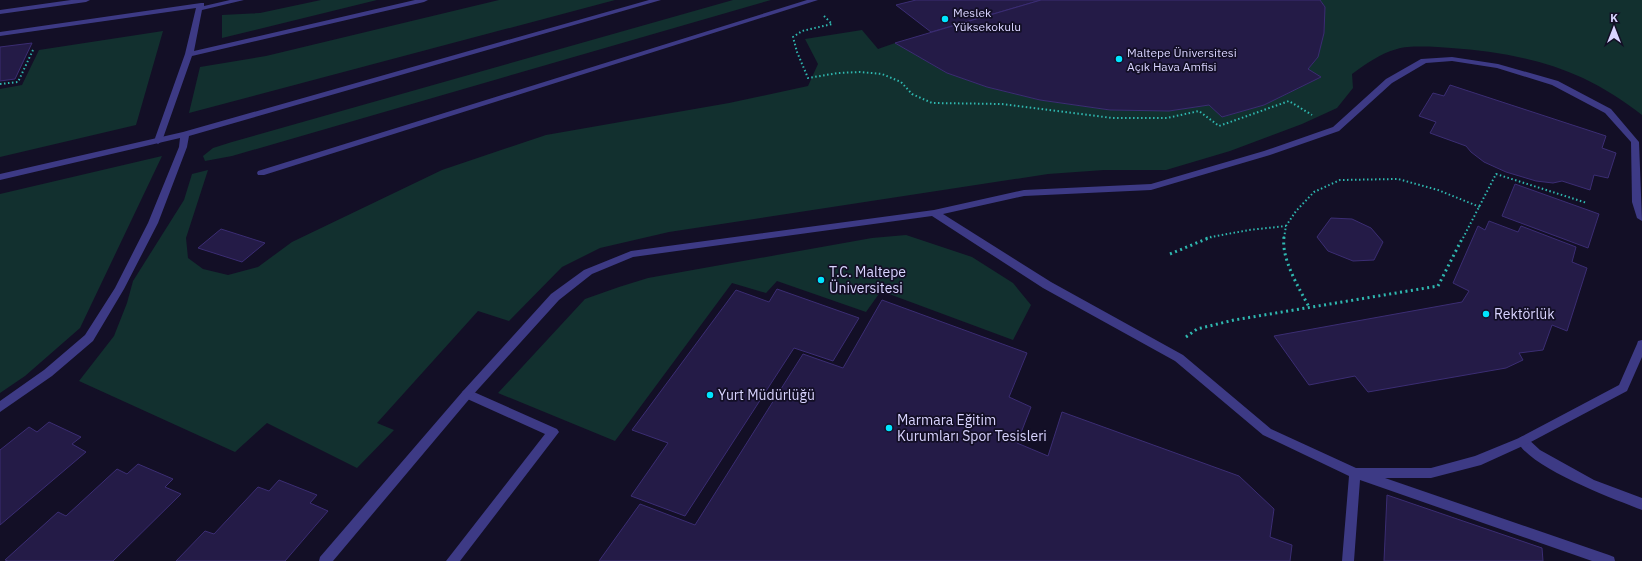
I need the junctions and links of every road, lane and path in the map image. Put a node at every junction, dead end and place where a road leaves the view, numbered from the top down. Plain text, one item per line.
1 (86, 0) edge
2 (240, 0) edge
3 (424, 0) edge
4 (657, 0) edge
5 (812, 1) edge
6 (201, 5) edge
7 (0, 12) edge
8 (44, 27) junction
9 (0, 34) edge
10 (189, 54) junction
11 (0, 84) edge
12 (1289, 102) dead end
13 (185, 134) junction
14 (158, 141) junction
15 (261, 173) dead end
16 (0, 177) edge
17 (1587, 203) dead end
18 (1480, 207) junction
19 (934, 213) junction
20 (1642, 218) edge
21 (1286, 226) junction
22 (1170, 254) dead end
23 (1309, 307) junction
24 (1642, 344) edge
25 (1166, 351) junction
26 (467, 394) junction
27 (0, 407) edge
28 (1523, 440) junction
29 (1355, 473) junction
30 (1642, 504) edge
31 (325, 561) edge
32 (452, 561) edge
33 (1348, 561) edge
34 (1608, 561) edge

1 - 7 street
2 - 6 street
3 - 10 street
4 - 13 street
5 - 12 path
5 - 15 street
6 - 8 street
6 - 10 street
8 - 9 street
8 - 11 path
10 - 14 street
13 - 14 street
13 - 27 street
14 - 16 street
17 - 18 path
18 - 21 path
18 - 23 path
19 - 20 street
19 - 25 street
19 - 26 street
21 - 22 path
21 - 23 path
23 - 25 path
24 - 28 street
25 - 29 street
26 - 31 street
26 - 32 street
28 - 29 street
28 - 30 street
29 - 33 street
29 - 34 street

